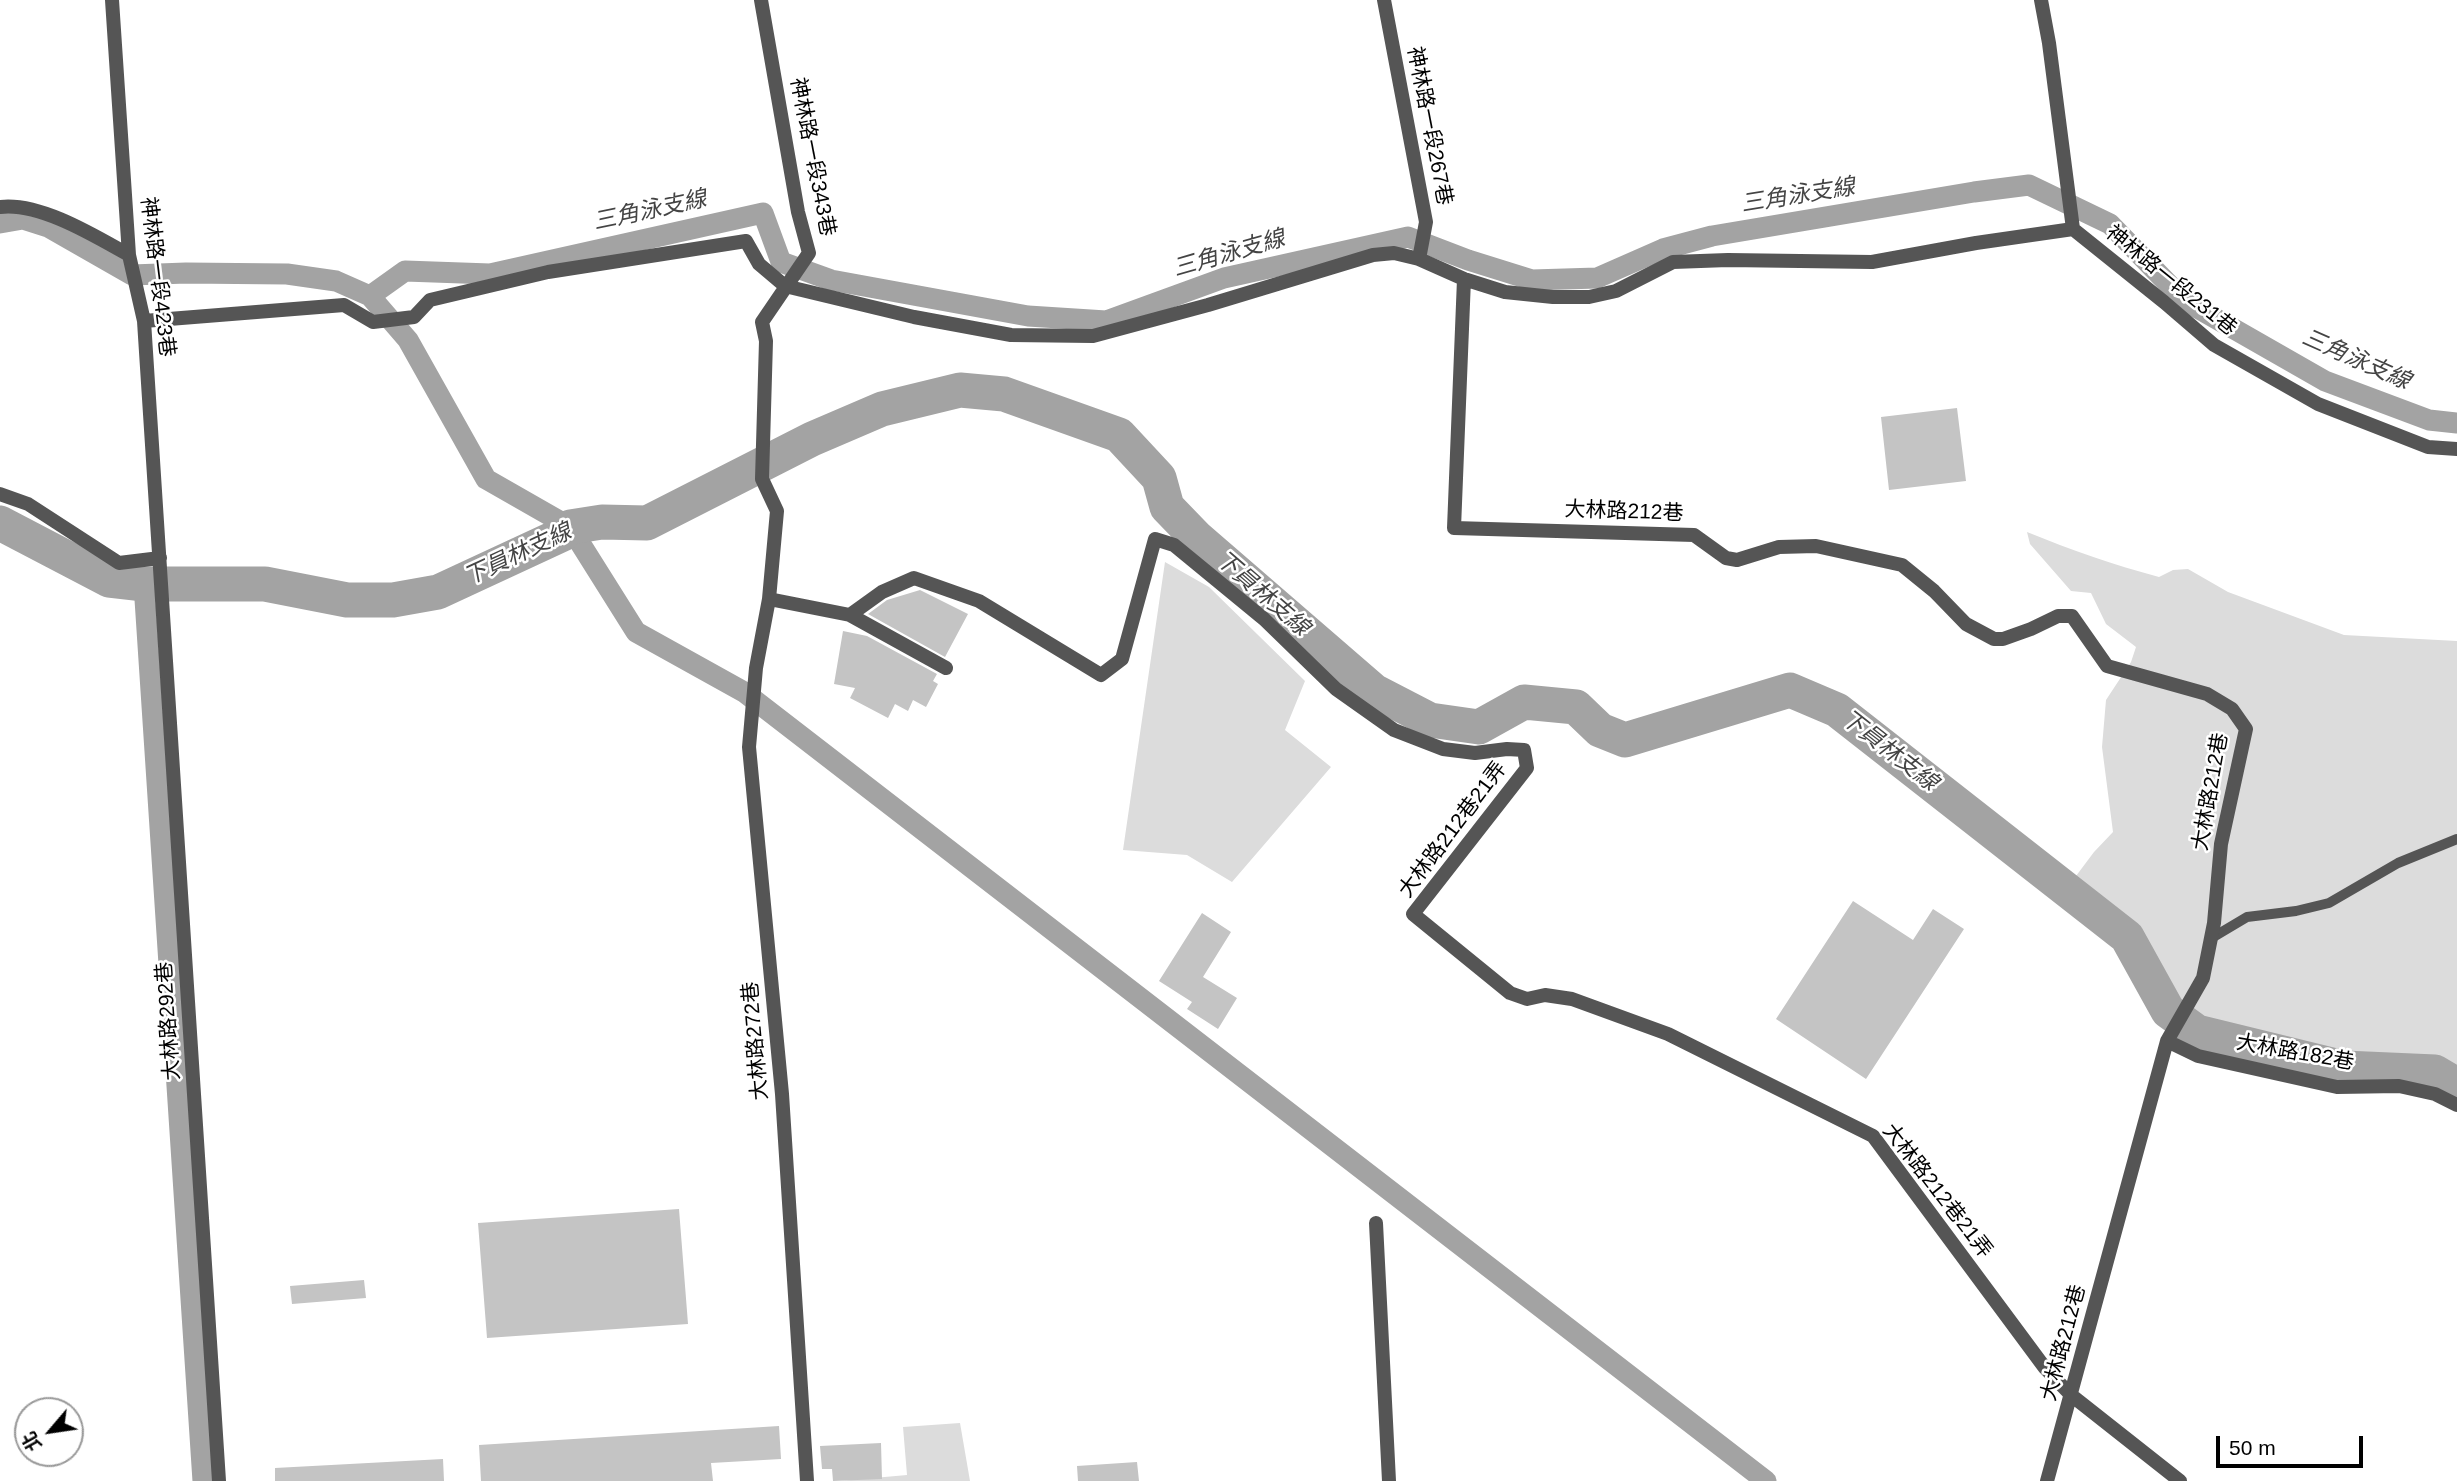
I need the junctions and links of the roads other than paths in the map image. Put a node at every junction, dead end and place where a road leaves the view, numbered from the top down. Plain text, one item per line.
1 (112, 0) edge
2 (761, 0) edge
3 (1384, 0) edge
4 (2041, 0) edge
5 (0, 206) edge
6 (2073, 229) junction
7 (129, 255) junction
8 (1419, 259) junction
9 (1464, 279) junction
10 (785, 286) junction
11 (144, 321) junction
12 (2457, 449) edge
13 (0, 494) edge
14 (160, 558) junction
15 (769, 599) junction
16 (850, 615) junction
17 (946, 668) dead end
18 (2457, 839) edge
19 (2210, 939) junction
20 (2168, 1041) junction
21 (2457, 1105) edge
22 (1376, 1223) dead end
23 (2071, 1395) junction
24 (219, 1481) edge
25 (807, 1481) edge
26 (1389, 1481) edge
27 (2048, 1481) edge
28 (2180, 1481) edge

1 - 7 street, 神林路一段423巷
2 - 10 street, 神林路一段343巷
3 - 8 street, 神林路一段267巷
4 - 6 street, 神林路一段231巷
5 - 7 street
6 - 9 street
6 - 12 street, 神林路一段231巷
7 - 11 street, 神林路一段423巷
8 - 9 street
8 - 10 street
9 - 19 street, 大林路212巷
10 - 11 street
10 - 15 street, 神林路一段343巷
11 - 14 street, 神林路一段423巷
13 - 14 street
14 - 24 street, 大林路292巷
15 - 16 street
15 - 25 street, 大林路272巷
16 - 17 street
16 - 23 street, 大林路212巷21弄
18 - 19 lane
19 - 20 street, 大林路212巷
20 - 21 street, 大林路182巷
20 - 23 street, 大林路212巷
22 - 26 street
23 - 27 street, 大林路212巷
23 - 28 street, 大林路212巷21弄

